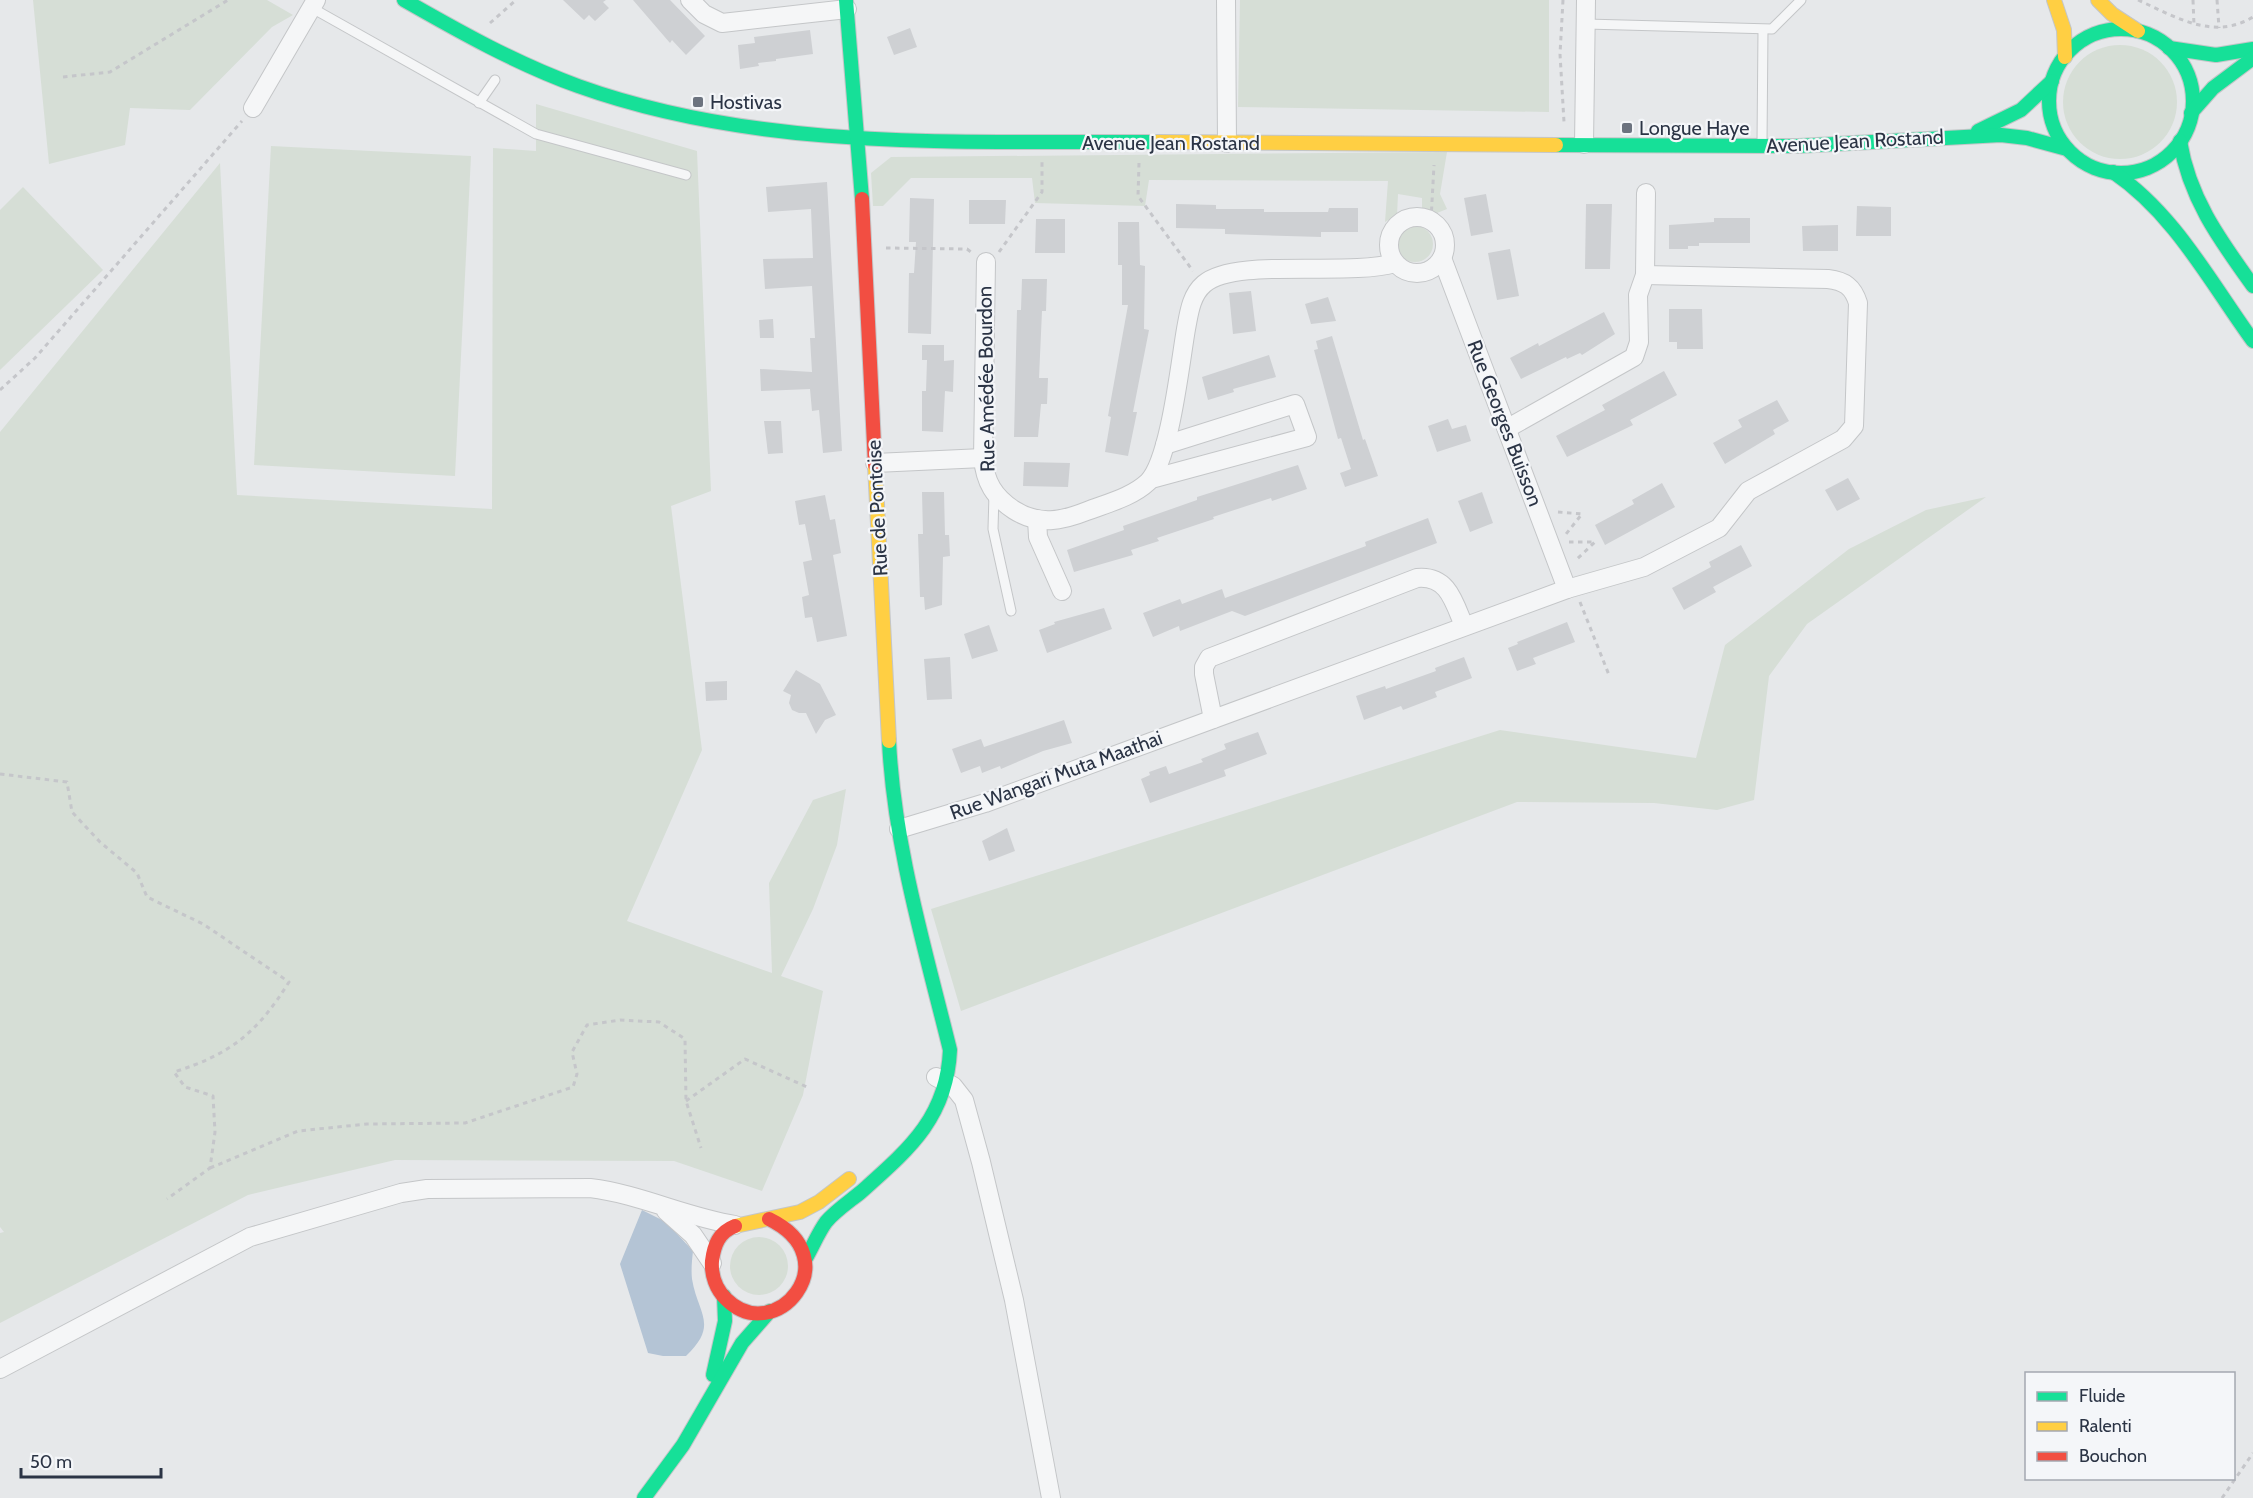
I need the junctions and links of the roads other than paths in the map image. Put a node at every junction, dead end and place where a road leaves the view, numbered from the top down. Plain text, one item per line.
1 (404, 0) edge
2 (690, 0) edge
3 (1226, 0) edge
4 (1586, 0) edge
5 (1801, 0) edge
6 (2054, 0) edge
7 (2098, 0) edge
8 (314, 4) edge
9 (846, 5) edge
10 (1586, 24) junction
11 (1763, 30) junction
12 (2141, 33) junction
13 (2169, 48) junction
14 (2253, 49) edge
15 (2065, 57) junction
16 (2253, 58) edge
17 (495, 80) dead end
18 (2052, 81) junction
19 (479, 103) junction
20 (253, 108) road end
21 (2191, 113) junction
22 (1964, 136) junction
23 (859, 138) junction
24 (2180, 141) junction
25 (1227, 143) junction
26 (1584, 144) junction
27 (1762, 146) junction
28 (2067, 149) junction
29 (2113, 172) junction
30 (686, 176) dead end
31 (1646, 193) dead end
32 (1442, 258) junction
33 (986, 262) road end
34 (1395, 263) junction
35 (1645, 275) junction
36 (2253, 286) edge
37 (2253, 340) edge
38 (1508, 428) junction
39 (1165, 446) junction
40 (983, 458) junction
41 (874, 463) junction
42 (1151, 479) junction
43 (994, 494) junction
44 (1037, 519) junction
45 (1570, 588) junction
46 (1062, 591) dead end
47 (1011, 611) dead end
48 (1464, 626) junction
49 (1213, 719) junction
50 (899, 829) junction
51 (941, 1079) junction
52 (895, 1140) dead end
53 (859, 1170) dead end
54 (660, 1206) junction
55 (769, 1219) junction
56 (735, 1225) junction
57 (806, 1258) junction
58 (712, 1263) junction
59 (724, 1296) junction
60 (770, 1311) junction
61 (0, 1369) edge
62 (707, 1401) junction
63 (644, 1498) edge
64 (1051, 1498) edge

1 - 23 street, Avenue Jean Rostand
2 - 9 street
3 - 25 street
4 - 10 street
5 - 11 lane
6 - 15 street
7 - 12 street
8 - 19 lane
8 - 20 street
9 - 23 street, Rue de Pontoise
10 - 11 lane
10 - 26 street
11 - 27 lane
12 - 13 street
12 - 15 street
13 - 14 street
13 - 21 street
15 - 18 street
16 - 21 street
17 - 19 lane
18 - 22 street, Avenue Jean Rostand
18 - 28 street
19 - 30 lane
21 - 24 street
22 - 27 street, Avenue Jean Rostand
22 - 28 street, Avenue Jean Rostand
23 - 25 street, Avenue Jean Rostand
23 - 41 street, Rue de Pontoise
24 - 29 street
24 - 36 street
25 - 26 street, Avenue Jean Rostand
26 - 27 street, Avenue Jean Rostand
28 - 29 street
29 - 37 street
31 - 35 street
32 - 34 street
32 - 34 street, Rue Georges Buisson
32 - 38 street, Rue Georges Buisson
33 - 40 street, Rue Amédée Bourdon
34 - 39 street
35 - 38 street
35 - 45 street, Rue Wangari Muta Maathai
38 - 45 street, Rue Georges Buisson
39 - 42 street
39 - 42 street
40 - 41 street
40 - 43 street, Rue Amédée Bourdon
41 - 50 street, Rue de Pontoise
42 - 44 street
43 - 44 street
43 - 47 lane
44 - 46 street
45 - 48 street, Rue Wangari Muta Maathai
48 - 49 street, Rue Wangari Muta Maathai
48 - 49 street
49 - 50 street, Rue Wangari Muta Maathai
50 - 51 street, Rue de Pontoise
51 - 52 street
51 - 57 street
51 - 64 street
53 - 55 street
54 - 56 street
54 - 58 street
54 - 61 street
55 - 56 street
55 - 57 street
56 - 58 street
57 - 60 street
58 - 59 street
59 - 60 street
59 - 62 street
60 - 62 street
62 - 63 street

